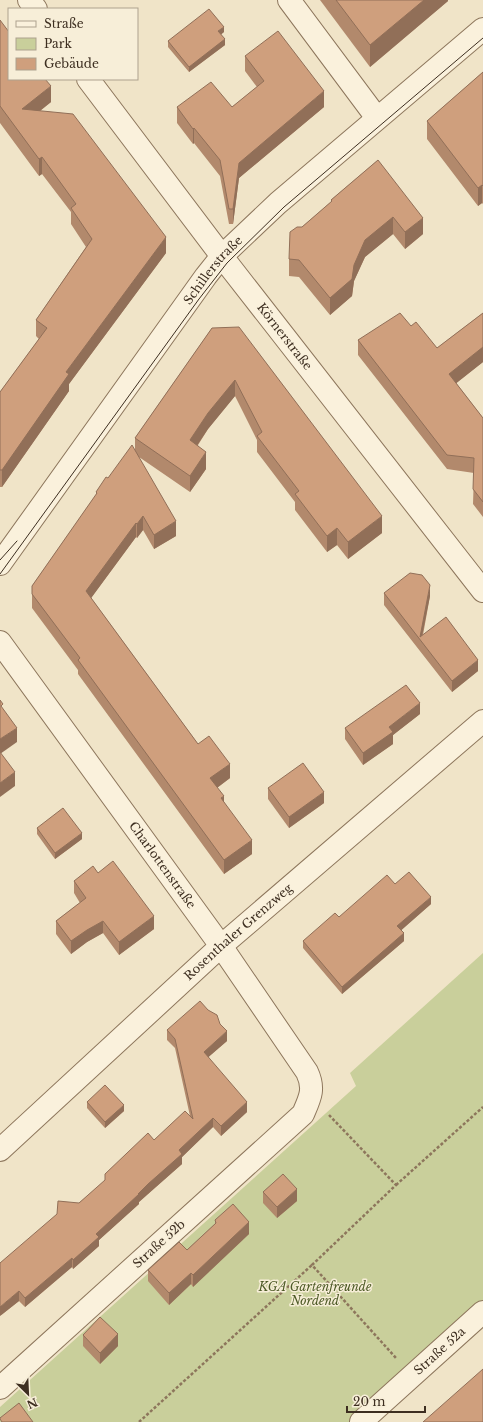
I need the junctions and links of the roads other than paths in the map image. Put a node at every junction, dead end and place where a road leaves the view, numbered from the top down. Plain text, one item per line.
1 (29, 0) edge
2 (289, 0) edge
3 (35, 8) edge
4 (483, 29) edge
5 (89, 80) edge
6 (377, 118) junction
7 (222, 256) junction
8 (0, 564) edge
9 (483, 591) edge
10 (0, 642) edge
11 (483, 721) edge
12 (221, 946) junction
13 (311, 1095) joint
14 (0, 1150) edge
15 (483, 1312) edge
16 (0, 1388) edge
17 (361, 1422) edge

1 - 3 street
2 - 6 street
4 - 6 street, Schillerstraße
5 - 7 street, Körnerstraße
6 - 7 street, Schillerstraße
7 - 8 street, Schillerstraße
7 - 9 street, Körnerstraße
10 - 12 street, Charlottenstraße
11 - 12 street, Rosenthaler Grenzweg
12 - 13 street, Charlottenstraße
12 - 14 street, Rosenthaler Grenzweg
13 - 16 street, Straße 52b
15 - 17 street, Straße 52a

